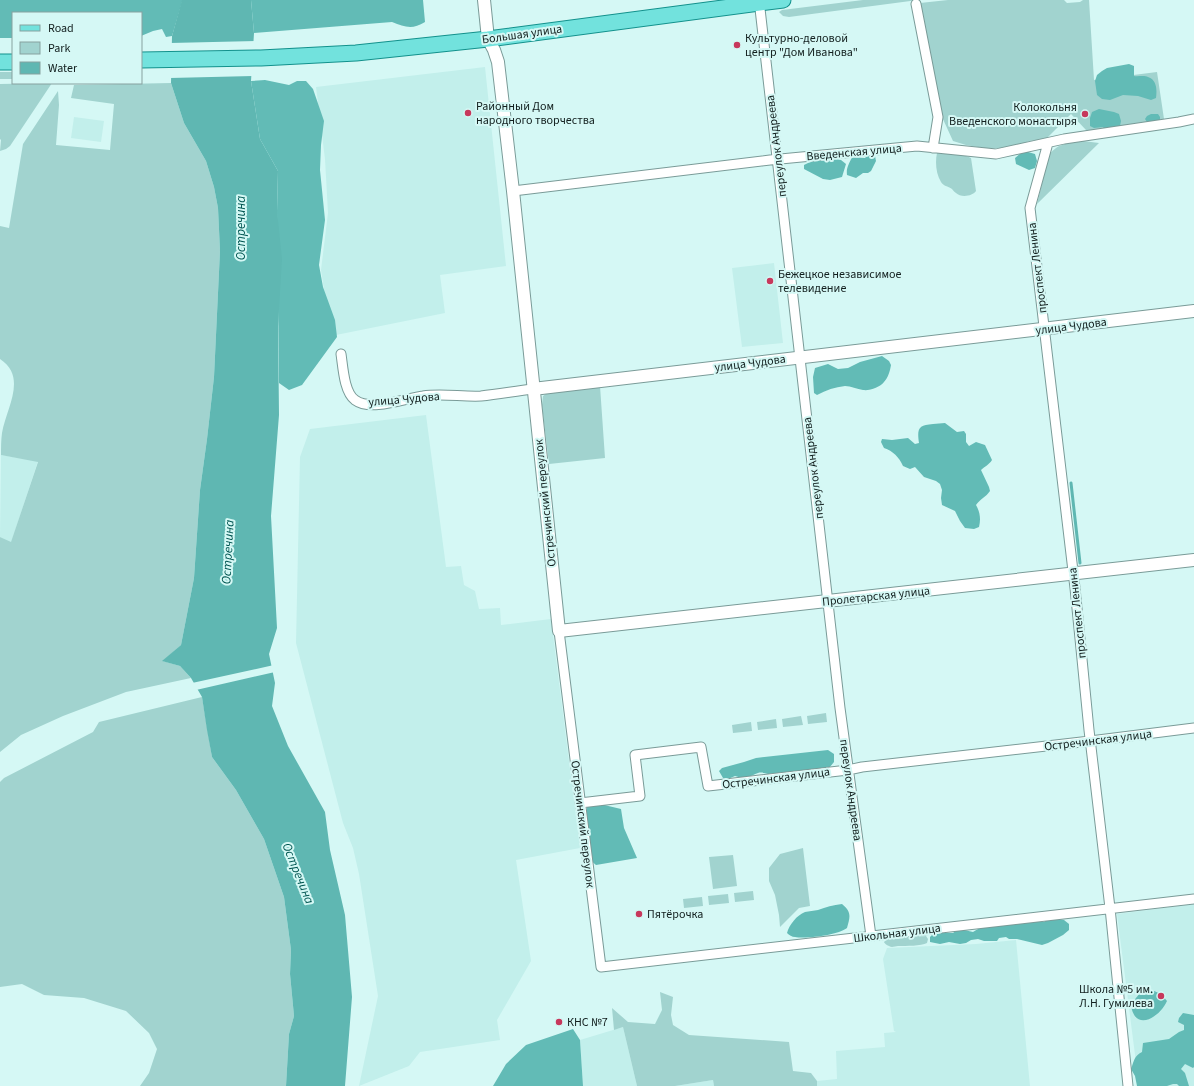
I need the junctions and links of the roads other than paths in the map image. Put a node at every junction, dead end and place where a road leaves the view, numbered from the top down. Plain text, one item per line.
1 (484, 0) edge
2 (783, 0) edge
3 (760, 2) edge
4 (916, 4) dead end
5 (488, 39) junction
6 (142, 60) edge
7 (0, 62) edge
8 (12, 62) edge
9 (1194, 119) edge
10 (1048, 143) junction
11 (933, 148) junction
12 (778, 160) junction
13 (513, 191) junction
14 (1194, 311) edge
15 (1044, 329) junction
16 (341, 354) dead end
17 (800, 357) junction
18 (533, 389) junction
19 (1194, 560) edge
20 (1073, 574) junction
21 (828, 601) junction
22 (559, 631) junction
23 (1194, 728) edge
24 (1090, 741) junction
25 (848, 770) junction
26 (580, 803) junction
27 (1194, 899) edge
28 (1110, 908) junction
29 (871, 936) junction
30 (601, 967) joint
31 (1128, 1086) edge

1 - 5 street, Остречинский переулок
2 - 3 main road, Большая улица
3 - 5 main road, Большая улица
3 - 12 street, переулок Андреева
4 - 11 street
5 - 6 main road, Большая улица
5 - 13 street, Остречинский переулок
7 - 8 main road
9 - 10 street, Введенская улица
10 - 11 street, Введенская улица
10 - 15 street, проспект Ленина
11 - 12 street, Введенская улица
12 - 13 street, Введенская улица
12 - 17 street, переулок Андреева
13 - 18 street, Остречинский переулок
14 - 15 street, улица Чудова
15 - 17 street, улица Чудова
15 - 20 street, проспект Ленина
16 - 18 street, улица Чудова
17 - 18 street, улица Чудова
17 - 21 street, переулок Андреева
18 - 22 street, Остречинский переулок
19 - 20 street, Пролетарская улица
20 - 21 street, Пролетарская улица
20 - 24 street, проспект Ленина
21 - 22 street, Пролетарская улица
21 - 25 street, переулок Андреева
22 - 26 street, Остречинский переулок
23 - 24 street, Остречинская улица
24 - 25 street, Остречинская улица
24 - 28 street, проспект Ленина
25 - 26 street, Остречинская улица
25 - 29 street, переулок Андреева
26 - 30 street, Остречинский переулок
27 - 28 street, Школьная улица
28 - 29 street, Школьная улица
28 - 31 street, проспект Ленина
29 - 30 street, Школьная улица

